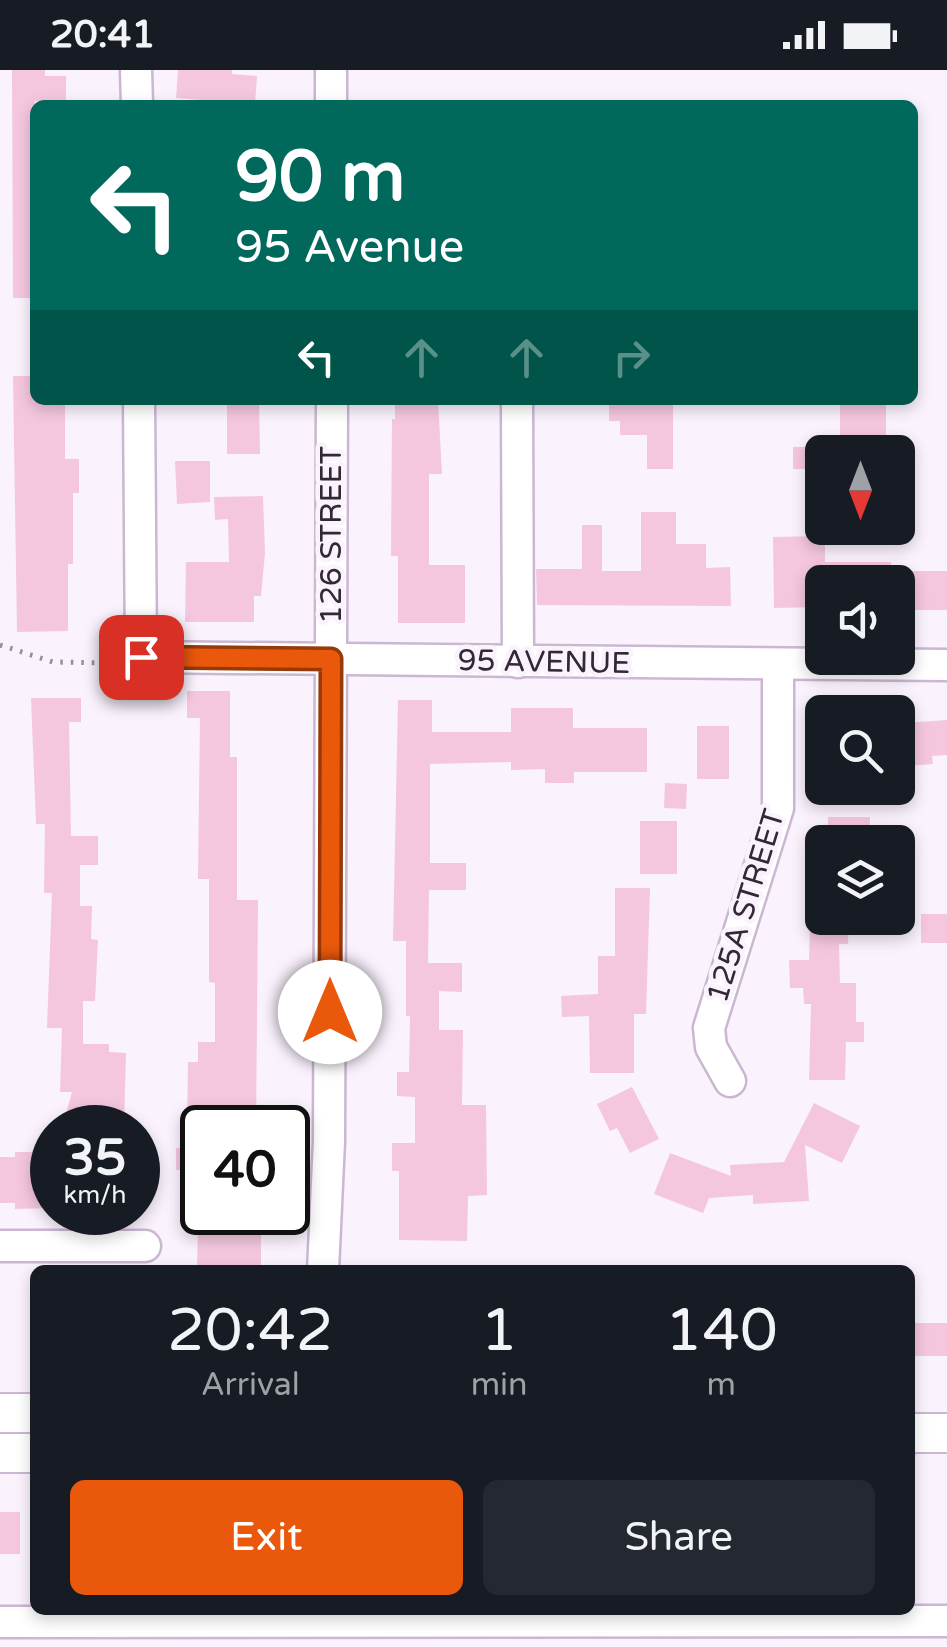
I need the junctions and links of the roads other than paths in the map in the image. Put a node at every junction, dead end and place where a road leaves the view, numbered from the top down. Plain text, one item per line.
1 (136, 70) edge
2 (331, 70) edge
3 (136, 100) edge
4 (331, 100) edge
5 (139, 405) edge
6 (332, 405) edge
7 (517, 405) edge
8 (331, 659) junction
9 (518, 662) junction
10 (778, 664) junction
11 (947, 665) edge
12 (730, 1081) dead end
13 (0, 1246) edge
14 (146, 1246) dead end
15 (323, 1265) edge
16 (0, 1413) edge
17 (30, 1413) edge
18 (947, 1433) edge
19 (915, 1434) edge
20 (0, 1453) edge
21 (30, 1453) edge
22 (947, 1621) edge
23 (0, 1622) edge
24 (300, 1627) edge
25 (662, 1634) edge

1 - 3 street
2 - 4 street
5 - 8 street, 95 AVENUE
6 - 8 street, 126 STREET
7 - 9 street
8 - 9 street, 95 AVENUE
8 - 15 street, 126 STREET
9 - 10 street, 95 AVENUE
10 - 11 street, 95 AVENUE
10 - 12 street, 125A STREET
13 - 14 street
16 - 17 main road
18 - 19 main road
20 - 21 main road
22 - 25 street
23 - 24 street
24 - 25 street

